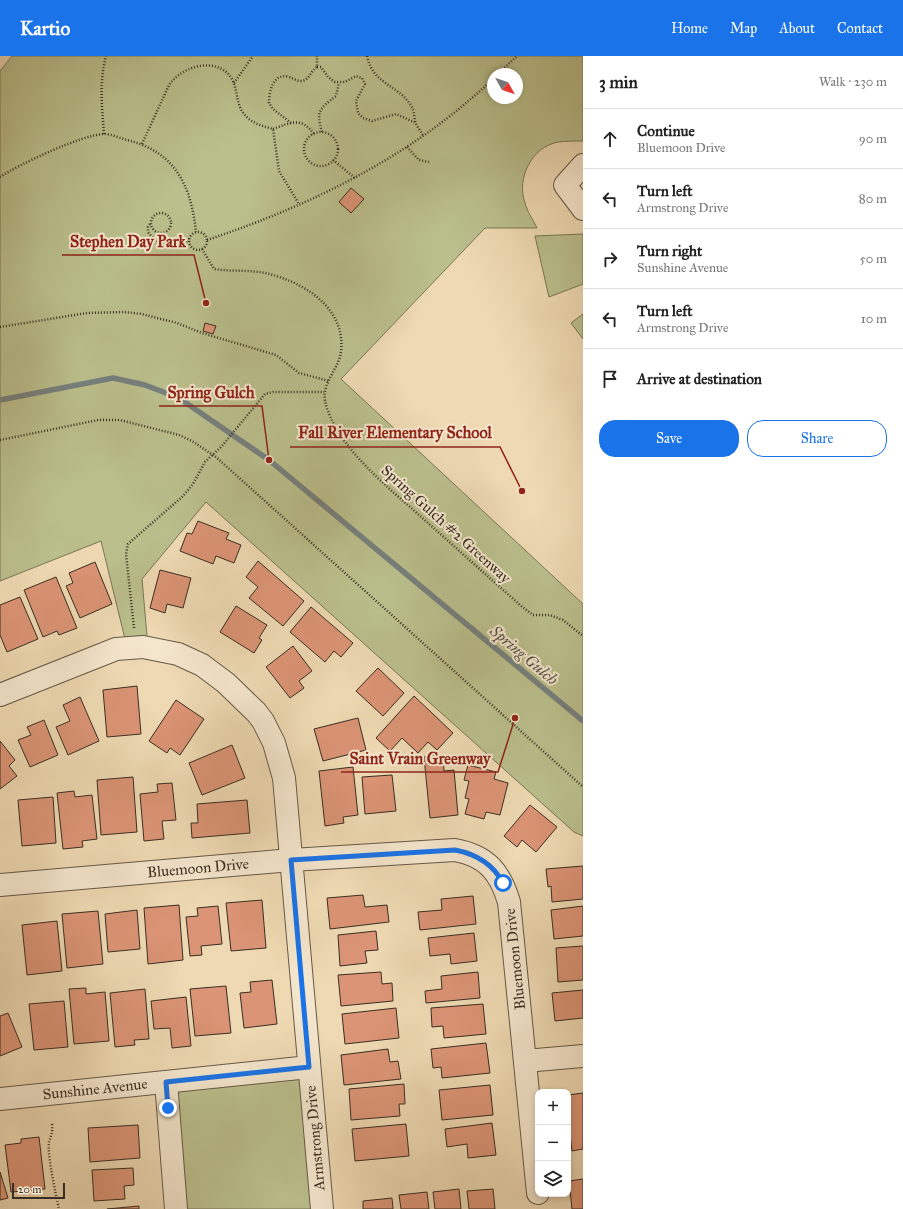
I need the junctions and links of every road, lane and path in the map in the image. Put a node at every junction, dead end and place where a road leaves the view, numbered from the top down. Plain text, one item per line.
1 (106, 56) edge
2 (252, 56) edge
3 (317, 56) edge
4 (367, 56) edge
5 (517, 56) edge
6 (317, 67) junction
7 (504, 68) edge
8 (234, 83) junction
9 (339, 83) junction
10 (487, 84) edge
11 (291, 123) junction
12 (416, 123) junction
13 (273, 129) junction
14 (322, 132) junction
15 (104, 134) junction
16 (314, 134) junction
17 (423, 135) junction
18 (142, 144) junction
19 (407, 147) junction
20 (333, 160) junction
21 (429, 162) dead end
22 (583, 165) edge
23 (0, 177) edge
24 (355, 178) junction
25 (299, 204) junction
26 (583, 209) edge
27 (150, 223) junction
28 (196, 232) junction
29 (189, 240) junction
30 (207, 240) junction
31 (202, 249) junction
32 (0, 327) edge
33 (329, 381) junction
34 (324, 392) junction
35 (0, 440) edge
36 (213, 455) junction
37 (583, 636) edge
38 (136, 646) junction
39 (0, 695) edge
40 (583, 787) edge
41 (291, 860) junction
42 (0, 885) edge
43 (583, 1056) edge
44 (525, 1061) junction
45 (309, 1067) junction
46 (166, 1082) junction
47 (0, 1099) edge
48 (52, 1124) dead end
49 (535, 1163) edge
50 (538, 1197) edge
51 (59, 1209) edge
52 (176, 1209) edge
53 (322, 1209) edge
54 (539, 1209) edge

1 - 15 path
2 - 8 path
3 - 6 path
4 - 12 path
5 - 7 path
6 - 9 path
6 - 11 path
8 - 13 path
8 - 18 path
9 - 12 path
9 - 14 path
10 - 17 path
11 - 13 path
11 - 16 path
12 - 17 path
13 - 25 path
14 - 16 path
14 - 20 path
15 - 18 path
15 - 23 path
16 - 20 path
17 - 19 path
18 - 28 path
19 - 21 path
19 - 24 path
20 - 24 path
22 - 26 street
24 - 25 path
25 - 30 path
27 - 27 path
27 - 29 path
28 - 29 path
28 - 30 path
29 - 31 path
30 - 31 path
31 - 33 path
32 - 33 path
33 - 34 path
34 - 36 path
34 - 37 path, Spring Gulch #2 Greenway
35 - 36 path
36 - 38 path
36 - 40 path
38 - 39 street, Armstrong Drive
38 - 41 street, Armstrong Drive
41 - 42 street, Bluemoon Drive
41 - 44 street, Bluemoon Drive
41 - 45 street, Armstrong Drive
43 - 44 street
44 - 49 street, Bluemoon Drive
45 - 46 street, Sunshine Avenue
45 - 53 street, Armstrong Drive
46 - 47 street, Sunshine Avenue
46 - 52 street
48 - 51 path
50 - 54 street, Bluemoon Drive

